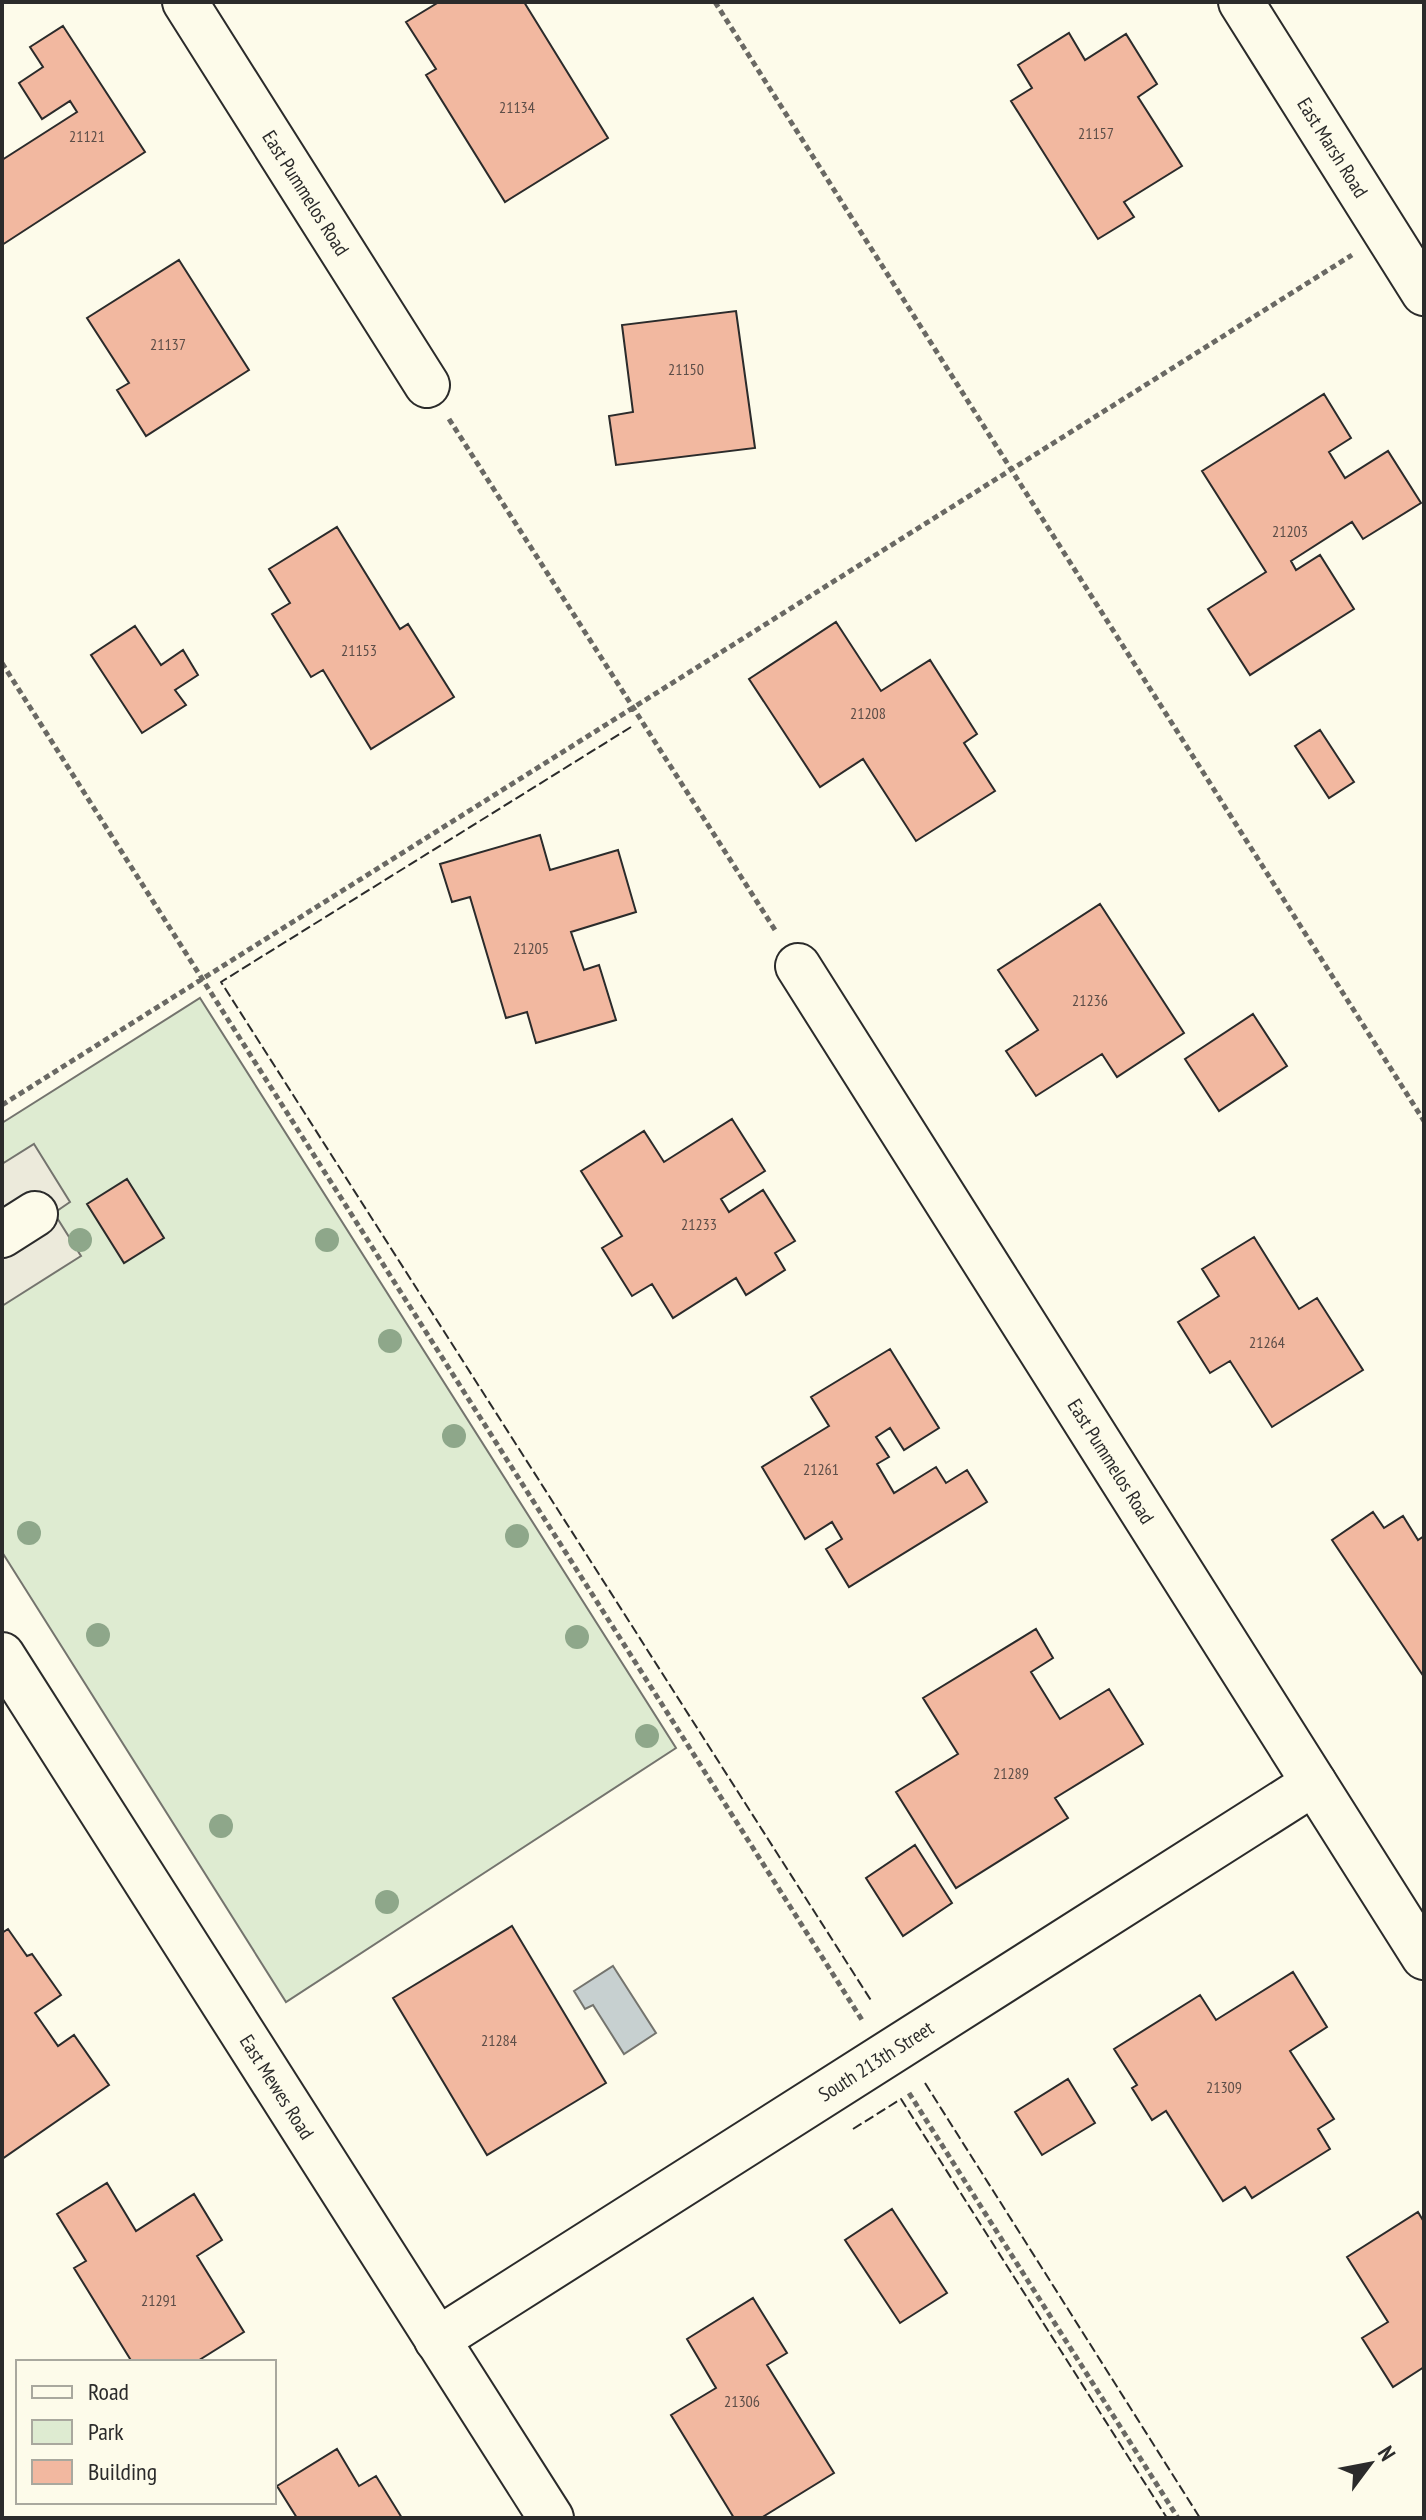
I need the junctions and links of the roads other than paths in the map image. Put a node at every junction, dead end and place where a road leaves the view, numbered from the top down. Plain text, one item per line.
1 (185, 2) edge
2 (1241, 2) edge
3 (1424, 293) edge
4 (427, 385) road end
5 (798, 966) road end
6 (2, 1655) edge
7 (1314, 1783) junction
8 (1424, 1957) edge
9 (437, 2340) junction
10 (551, 2518) edge

1 - 4 street, East Pummelos Road
2 - 3 street, East Marsh Road
5 - 7 street, East Pummelos Road
6 - 9 street, East Mewes Road
7 - 8 street, East Pummelos Road
7 - 9 street, South 213th Street
9 - 10 street, East Mewes Road

